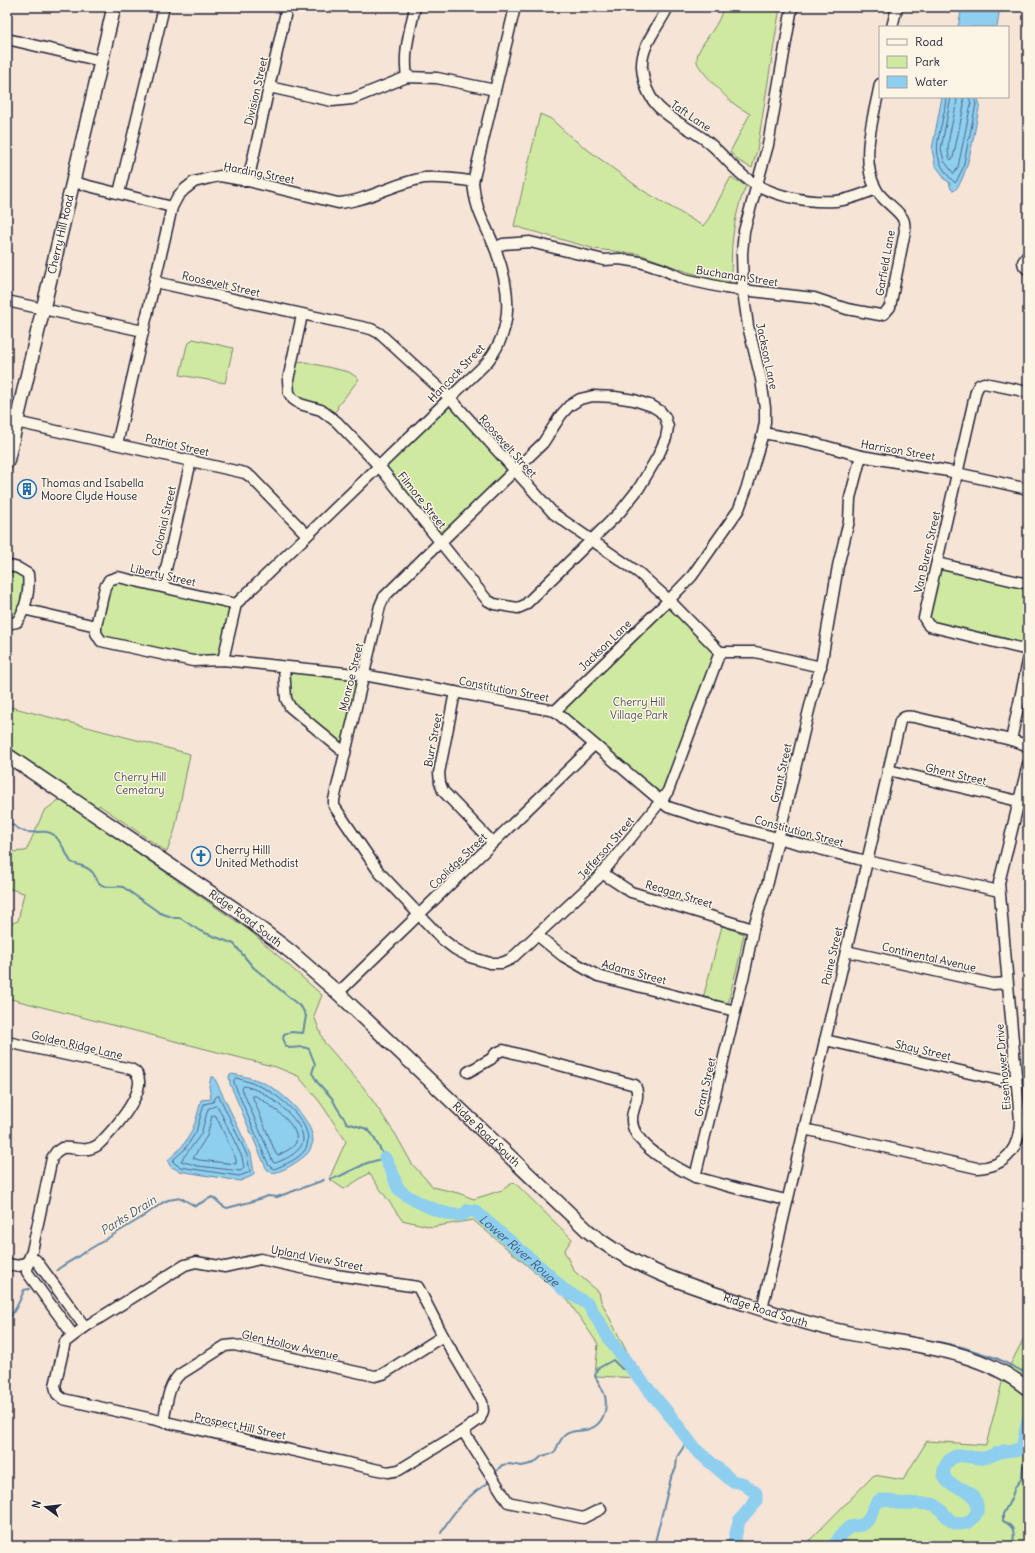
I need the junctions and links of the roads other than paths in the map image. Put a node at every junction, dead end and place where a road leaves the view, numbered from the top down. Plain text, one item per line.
1 (114, 7) edge
2 (164, 7) edge
3 (287, 7) edge
4 (415, 7) edge
5 (515, 7) edge
6 (668, 7) edge
7 (792, 7) edge
8 (897, 7) edge
9 (892, 26) edge
10 (7, 39) edge
11 (101, 61) junction
12 (407, 77) junction
13 (269, 88) junction
14 (495, 90) junction
15 (879, 90) edge
16 (248, 181) junction
17 (73, 182) junction
18 (473, 182) junction
19 (757, 185) junction
20 (876, 189) junction
21 (119, 194) junction
22 (172, 207) junction
23 (495, 248) junction
24 (1028, 255) edge
25 (1028, 270) edge
26 (155, 282) junction
27 (743, 291) junction
28 (7, 301) edge
29 (42, 308) junction
30 (884, 314) joint
31 (302, 315) junction
32 (143, 331) junction
33 (1028, 392) edge
34 (450, 398) junction
35 (12, 421) edge
36 (763, 433) junction
37 (117, 444) junction
38 (860, 456) junction
39 (191, 461) junction
40 (7, 462) edge
41 (379, 466) junction
42 (515, 471) junction
43 (957, 473) junction
44 (1028, 489) edge
45 (307, 535) junction
46 (592, 539) junction
47 (440, 542) junction
48 (937, 562) junction
49 (7, 565) edge
50 (1028, 584) edge
51 (162, 586) junction
52 (669, 600) junction
53 (236, 604) junction
54 (23, 609) junction
55 (7, 624) edge
56 (96, 626) junction
57 (1028, 650) edge
58 (720, 652) junction
59 (223, 660) junction
60 (1028, 661) edge
61 (821, 667) junction
62 (284, 668) junction
63 (364, 675) junction
64 (455, 692) junction
65 (555, 711) junction
66 (1011, 740) junction
67 (594, 745) junction
68 (1028, 748) edge
69 (344, 752) junction
70 (7, 755) edge
71 (1028, 764) edge
72 (888, 770) junction
73 (1018, 801) junction
74 (660, 802) junction
75 (779, 838) junction
76 (493, 843) junction
77 (866, 861) junction
78 (602, 873) junction
79 (999, 891) junction
80 (419, 915) junction
81 (753, 929) junction
82 (537, 935) junction
83 (846, 951) junction
84 (1007, 983) junction
85 (338, 993) junction
86 (735, 1011) junction
87 (825, 1040) junction
88 (7, 1042) edge
89 (468, 1072) dead end
90 (1016, 1080) junction
91 (804, 1129) junction
92 (695, 1177) junction
93 (786, 1200) junction
94 (28, 1261) junction
95 (7, 1264) edge
96 (762, 1309) junction
97 (85, 1327) junction
98 (73, 1335) junction
99 (443, 1336) junction
100 (65, 1342) joint
101 (1028, 1389) edge
102 (163, 1422) junction
103 (463, 1431) junction
104 (601, 1509) dead end

1 - 11 main road, Cherry Hill Road
2 - 21 street
3 - 13 street, Division Street
4 - 12 street
5 - 14 street, Hancock Street
6 - 19 street, Taft Lane
7 - 19 street, Jackson Lane
8 - 9 street
10 - 11 street
11 - 17 main road, Cherry Hill Road
12 - 13 street
12 - 14 street
13 - 16 street, Division Street
14 - 18 street, Hancock Street
15 - 20 street, Garfield Lane
16 - 18 street, Harding Street
16 - 22 street, Harding Street
17 - 21 street
17 - 29 main road, Cherry Hill Road
18 - 23 street, Hancock Street
19 - 20 street, Taft Lane
19 - 27 street, Jackson Lane
20 - 30 street, Garfield Lane
21 - 22 street
22 - 26 street, Harding Street
23 - 27 street, Buchanan Street
23 - 34 street, Hancock Street
24 - 25 street
26 - 31 street, Roosevelt Street
26 - 32 street, Harding Street
27 - 30 street, Buchanan Street
27 - 36 street, Jackson Lane
28 - 29 street
29 - 32 street
29 - 35 main road, Cherry Hill Road
31 - 34 street, Roosevelt Street
31 - 41 street, Filmore Street
32 - 37 street, Harding Street
33 - 43 street, Van Buren Street
34 - 41 street, Hancock Street
34 - 42 street, Roosevelt Street
35 - 37 street, Patriot Street
35 - 40 main road, Cherry Hill Road
36 - 38 street, Harrison Street
36 - 52 street, Jackson Lane
37 - 39 street, Patriot Street
38 - 43 street, Harrison Street
38 - 61 street, Grant Street
39 - 45 street, Patriot Street
39 - 51 street, Colonial Street
41 - 45 street, Hancock Street
41 - 47 street, Filmore Street
42 - 46 street, Roosevelt Street
42 - 46 street
42 - 47 street, Monroe Street
43 - 44 street, Harrison Street
43 - 48 street, Van Buren Street
45 - 53 street, Hancock Street
46 - 47 street, Filmore Street
46 - 52 street, Roosevelt Street
47 - 63 street, Monroe Street
48 - 50 street
48 - 57 street, Van Buren Street
49 - 54 street
51 - 53 street, Liberty Street
51 - 56 street, Liberty Street
52 - 58 street, Roosevelt Street
52 - 65 street, Jackson Lane
53 - 59 street
54 - 55 street
54 - 56 street
56 - 59 street, Constitution Street
58 - 61 street
58 - 74 street, Jefferson Street
59 - 62 street, Constitution Street
60 - 66 street
61 - 75 street, Grant Street
62 - 63 street, Constitution Street
62 - 69 street
63 - 64 street, Constitution Street
63 - 69 street, Monroe Street
64 - 65 street, Constitution Street
64 - 76 street, Burr Street
65 - 67 street, Constitution Street
66 - 68 street
66 - 72 street, Paine Street
67 - 74 street, Constitution Street
67 - 76 street, Coolidge Street
69 - 80 street, Monroe Street
70 - 85 main road, Ridge Road South
71 - 73 street, Eisenhower Drive
72 - 73 street, Ghent Street
72 - 77 street, Paine Street
73 - 79 street, Eisenhower Drive
74 - 75 street, Constitution Street
74 - 78 street, Jefferson Street
75 - 77 street, Constitution Street
75 - 81 street, Grant Street
76 - 80 street, Coolidge Street
77 - 79 street, Constitution Street
77 - 83 street, Paine Street
78 - 81 street, Reagan Street
78 - 82 street, Jefferson Street
79 - 84 street, Eisenhower Drive
80 - 82 street, Jefferson Street
80 - 85 street, Coolidge Street
81 - 86 street, Grant Street
82 - 86 street, Adams Street
83 - 84 street, Continental Avenue
83 - 87 street, Paine Street
84 - 90 street, Eisenhower Drive
85 - 96 main road, Ridge Road South
86 - 92 street, Grant Street
87 - 90 street, Shay Street
87 - 91 street, Paine Street
88 - 94 street, Golden Ridge Lane
89 - 92 street
90 - 91 street, Eisenhower Drive
91 - 93 street, Paine Street
92 - 93 street
93 - 96 street, Paine Street
94 - 95 street
94 - 97 street
94 - 98 street
96 - 101 main road, Ridge Road South
97 - 98 street, Upland View Street
97 - 99 street, Upland View Street
98 - 100 street, Upland View Street
99 - 102 street, Glen Hollow Avenue
99 - 103 street, Upland View Street
100 - 102 street, Prospect Hill Street
102 - 103 street, Prospect Hill Street
103 - 104 street

